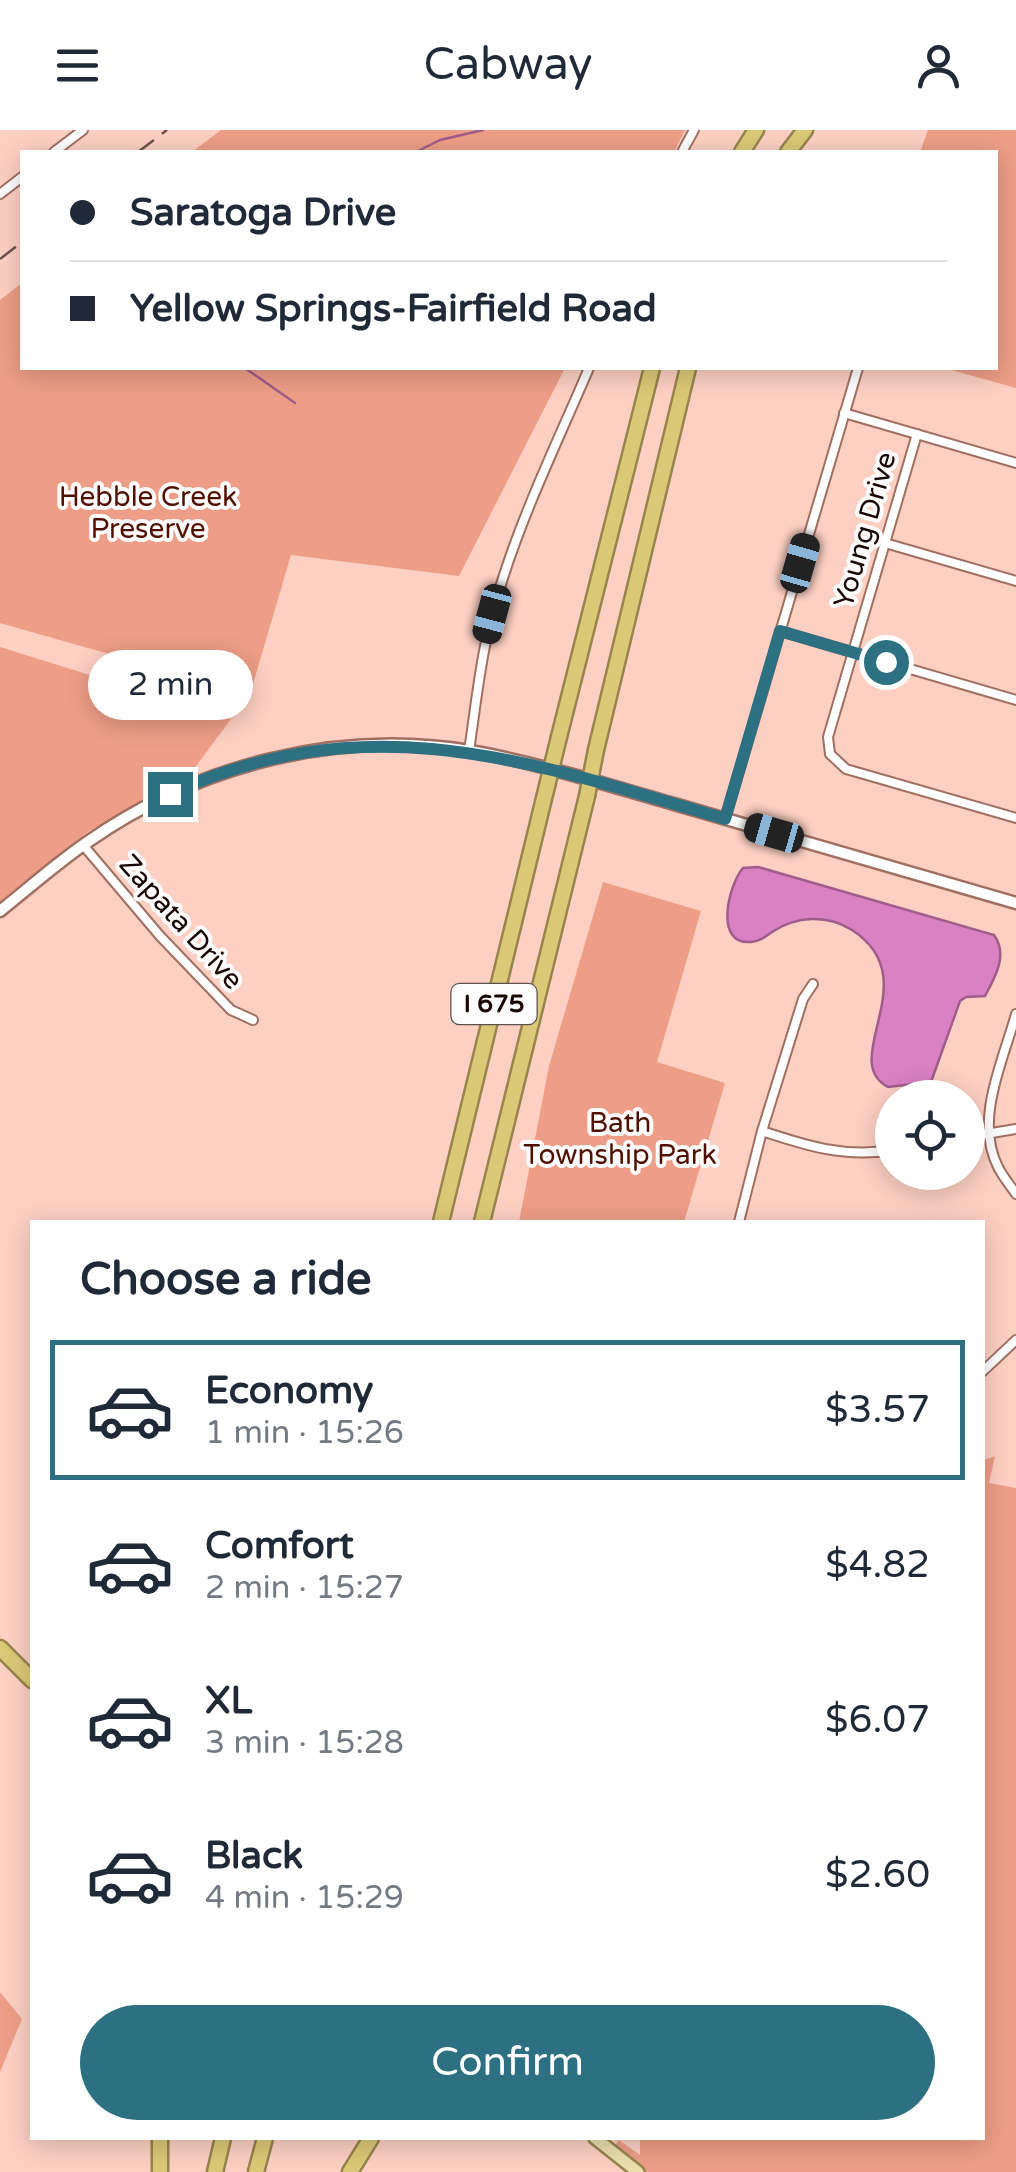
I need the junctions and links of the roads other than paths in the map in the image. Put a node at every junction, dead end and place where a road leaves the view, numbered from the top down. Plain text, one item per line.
1 (82, 130) edge
2 (805, 130) edge
3 (57, 150) edge
4 (790, 150) edge
5 (20, 179) edge
6 (0, 194) edge
7 (588, 370) edge
8 (651, 370) edge
9 (688, 370) edge
10 (857, 370) edge
11 (844, 413) junction
12 (917, 434) junction
13 (1016, 463) edge
14 (884, 543) junction
15 (1016, 581) edge
16 (780, 631) junction
17 (853, 652) junction
18 (1016, 700) edge
19 (469, 751) junction
20 (1016, 818) edge
21 (725, 819) junction
22 (84, 844) junction
23 (1016, 902) edge
24 (0, 912) edge
25 (813, 984) dead end
26 (1016, 1014) edge
27 (254, 1020) dead end
28 (1016, 1129) edge
29 (762, 1131) junction
30 (989, 1133) junction
31 (985, 1134) edge
32 (875, 1151) edge
33 (1016, 1194) edge
34 (441, 1220) edge
35 (483, 1220) edge
36 (740, 1220) edge
37 (1016, 1340) edge
38 (985, 1369) edge
39 (0, 1647) edge
40 (30, 1674) edge
41 (160, 2140) edge
42 (264, 2140) edge
43 (370, 2140) edge
44 (598, 2140) edge
45 (223, 2141) edge
46 (160, 2172) edge
47 (215, 2172) edge
48 (256, 2172) edge
49 (350, 2172) edge
50 (638, 2172) edge

1 - 3 street
2 - 4 highway
5 - 6 street
7 - 19 street
8 - 34 highway, I 675, bridge
9 - 35 highway, I 675, bridge
10 - 11 street
11 - 12 street
11 - 16 street
12 - 13 street
12 - 14 street, Young Drive
14 - 15 street
14 - 17 street, Young Drive
16 - 17 street
16 - 21 street
17 - 18 street
17 - 20 street, Young Drive
19 - 21 main road
19 - 22 main road
21 - 23 main road
22 - 24 main road
22 - 27 street, Zapata Drive
25 - 29 street
26 - 30 street
28 - 30 street
29 - 32 street
29 - 36 street
30 - 31 street
30 - 33 street
37 - 38 street
39 - 40 highway
41 - 46 highway
42 - 48 highway
43 - 49 highway
44 - 50 main road
45 - 47 highway

